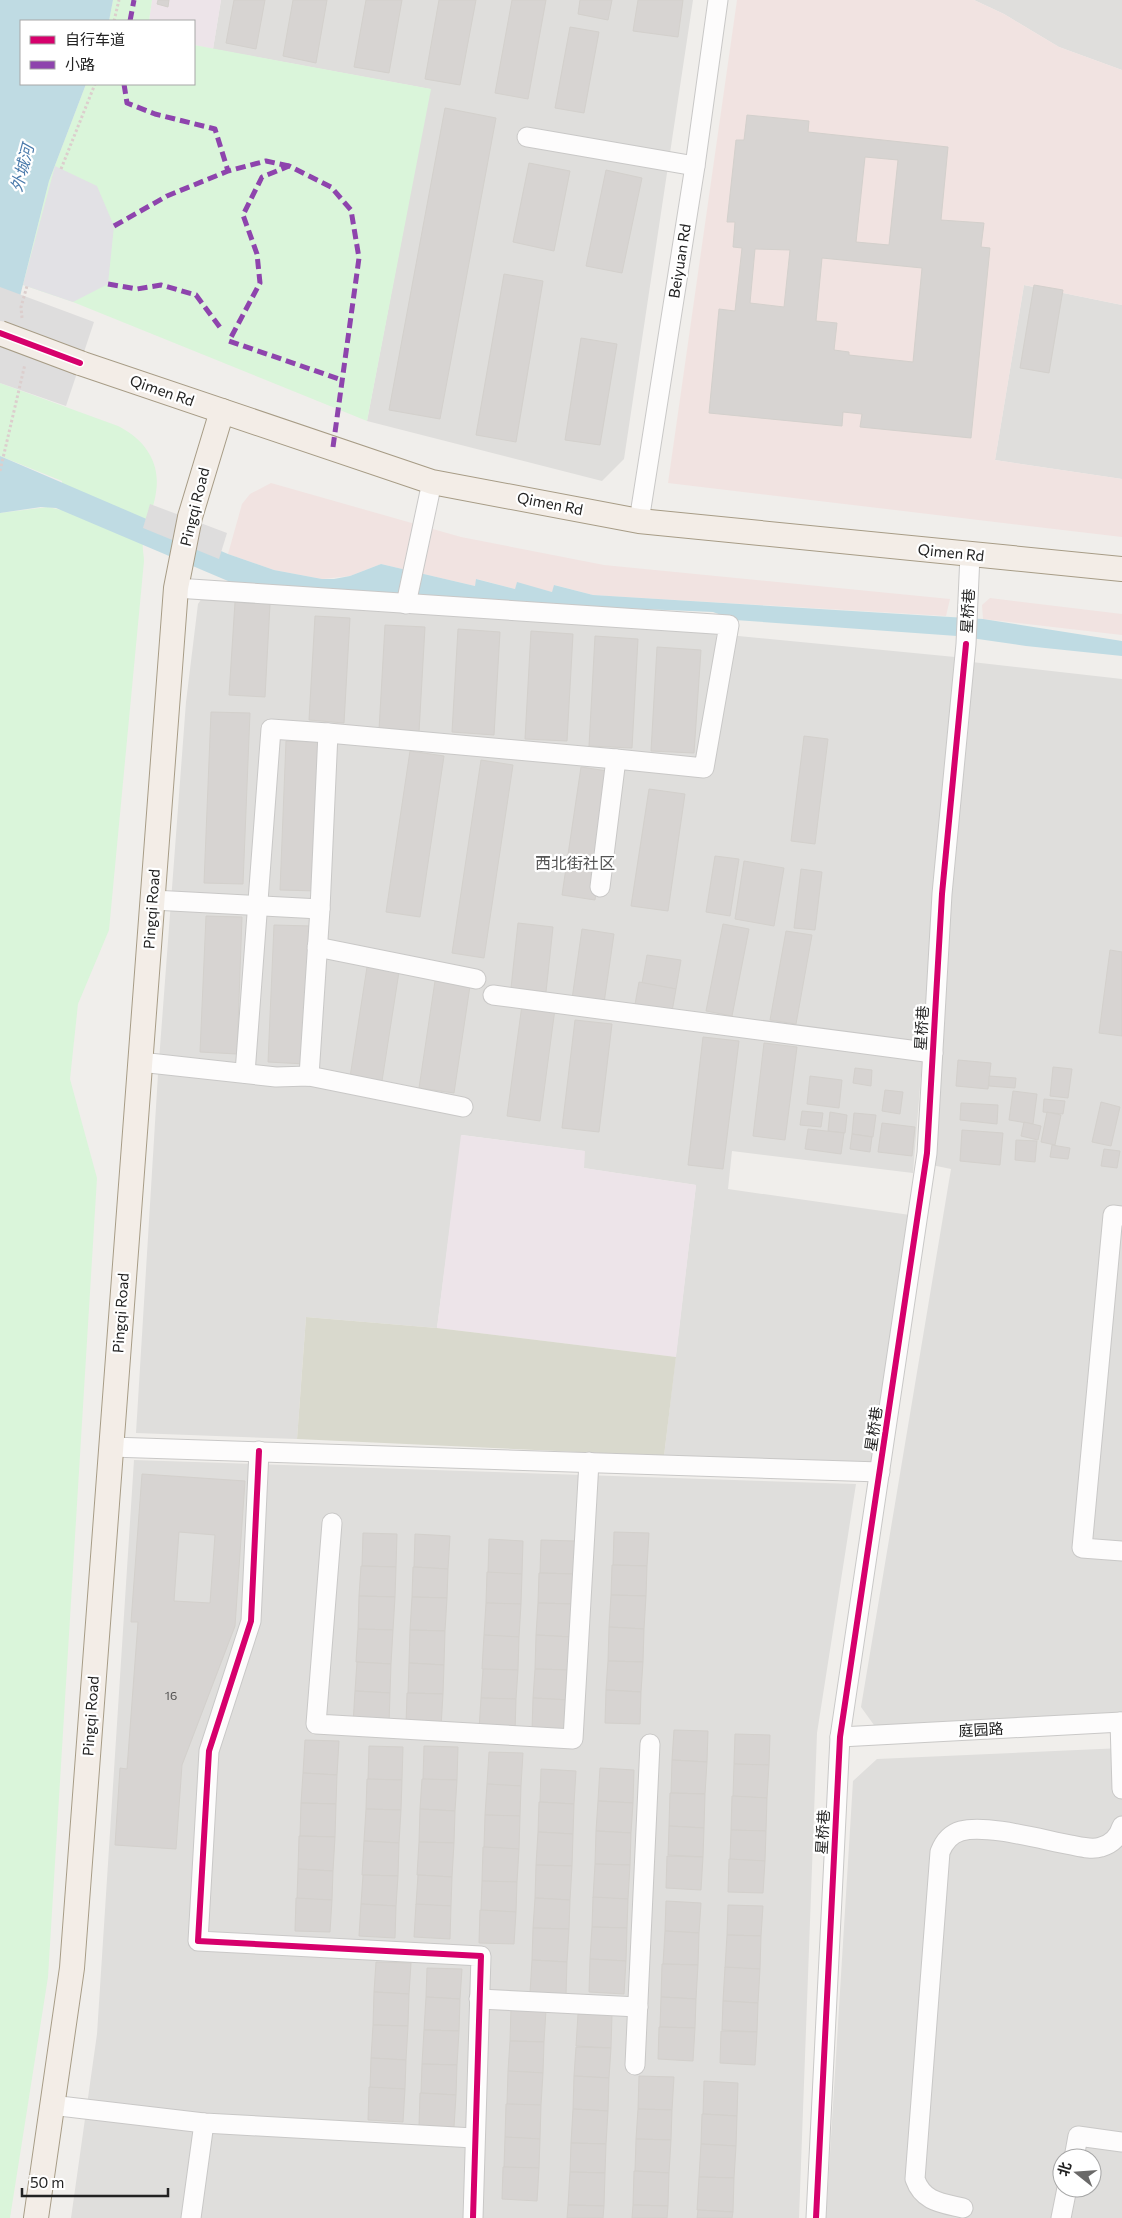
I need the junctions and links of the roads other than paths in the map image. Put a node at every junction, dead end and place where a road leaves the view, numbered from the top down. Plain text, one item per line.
1 (718, 0) edge
2 (527, 136) dead end
3 (695, 166) junction
4 (0, 333) edge
5 (222, 411) junction
6 (432, 482) junction
7 (639, 521) junction
8 (970, 555) junction
9 (1122, 569) edge
10 (176, 588) junction
11 (407, 602) junction
12 (328, 732) junction
13 (616, 759) junction
14 (600, 887) dead end
15 (153, 900) junction
16 (258, 906) junction
17 (320, 909) junction
18 (318, 947) junction
19 (476, 979) dead end
20 (493, 995) dead end
21 (933, 1053) junction
22 (140, 1062) junction
23 (245, 1073) junction
24 (309, 1076) junction
25 (464, 1107) dead end
26 (1122, 1216) edge
27 (111, 1447) junction
28 (258, 1452) junction
29 (588, 1462) junction
30 (880, 1472) junction
31 (332, 1523) dead end
32 (1122, 1551) edge
33 (1121, 1722) edge
34 (840, 1737) junction
35 (650, 1744) dead end
36 (1122, 1789) edge
37 (1122, 1826) edge
38 (479, 1999) junction
39 (638, 2007) junction
40 (634, 2065) dead end
41 (51, 2105) junction
42 (204, 2123) junction
43 (474, 2138) junction
44 (1122, 2142) edge
45 (1076, 2148) edge
46 (1065, 2198) edge
47 (962, 2208) dead end
48 (36, 2218) edge
49 (191, 2218) edge
50 (473, 2218) edge
51 (816, 2218) edge
52 (1061, 2218) edge

1 - 3 street, Beiyuan Rd
2 - 3 street
3 - 7 street, Beiyuan Rd
4 - 5 main road, Qimen Rd, bridge
5 - 6 main road, Qimen Rd
5 - 10 main road, Pingqi Road
6 - 7 main road, Qimen Rd
6 - 11 street
7 - 8 main road, Qimen Rd
8 - 9 main road, Qimen Rd
8 - 21 street, 星桥巷
10 - 11 street
10 - 15 main road, Pingqi Road
11 - 13 street
12 - 13 street
12 - 16 street
12 - 17 street
13 - 14 street
15 - 16 street
15 - 22 main road, Pingqi Road
16 - 17 street
16 - 23 street
17 - 18 street
18 - 19 street
18 - 24 street
20 - 21 street
21 - 30 street, 星桥巷
22 - 23 street
22 - 27 main road, Pingqi Road
23 - 24 street
24 - 25 street
26 - 32 street
27 - 28 street
27 - 41 main road, Pingqi Road
28 - 29 street
28 - 38 street
29 - 30 street
29 - 31 street
30 - 34 street, 星桥巷
33 - 34 street, 庭园路
33 - 36 street
34 - 51 street, 星桥巷
35 - 39 street
37 - 47 street
38 - 39 street
38 - 43 street
39 - 40 street
41 - 42 street
41 - 48 main road, Pingqi Road
42 - 43 street
42 - 49 street
43 - 50 street
44 - 45 street
46 - 52 street

